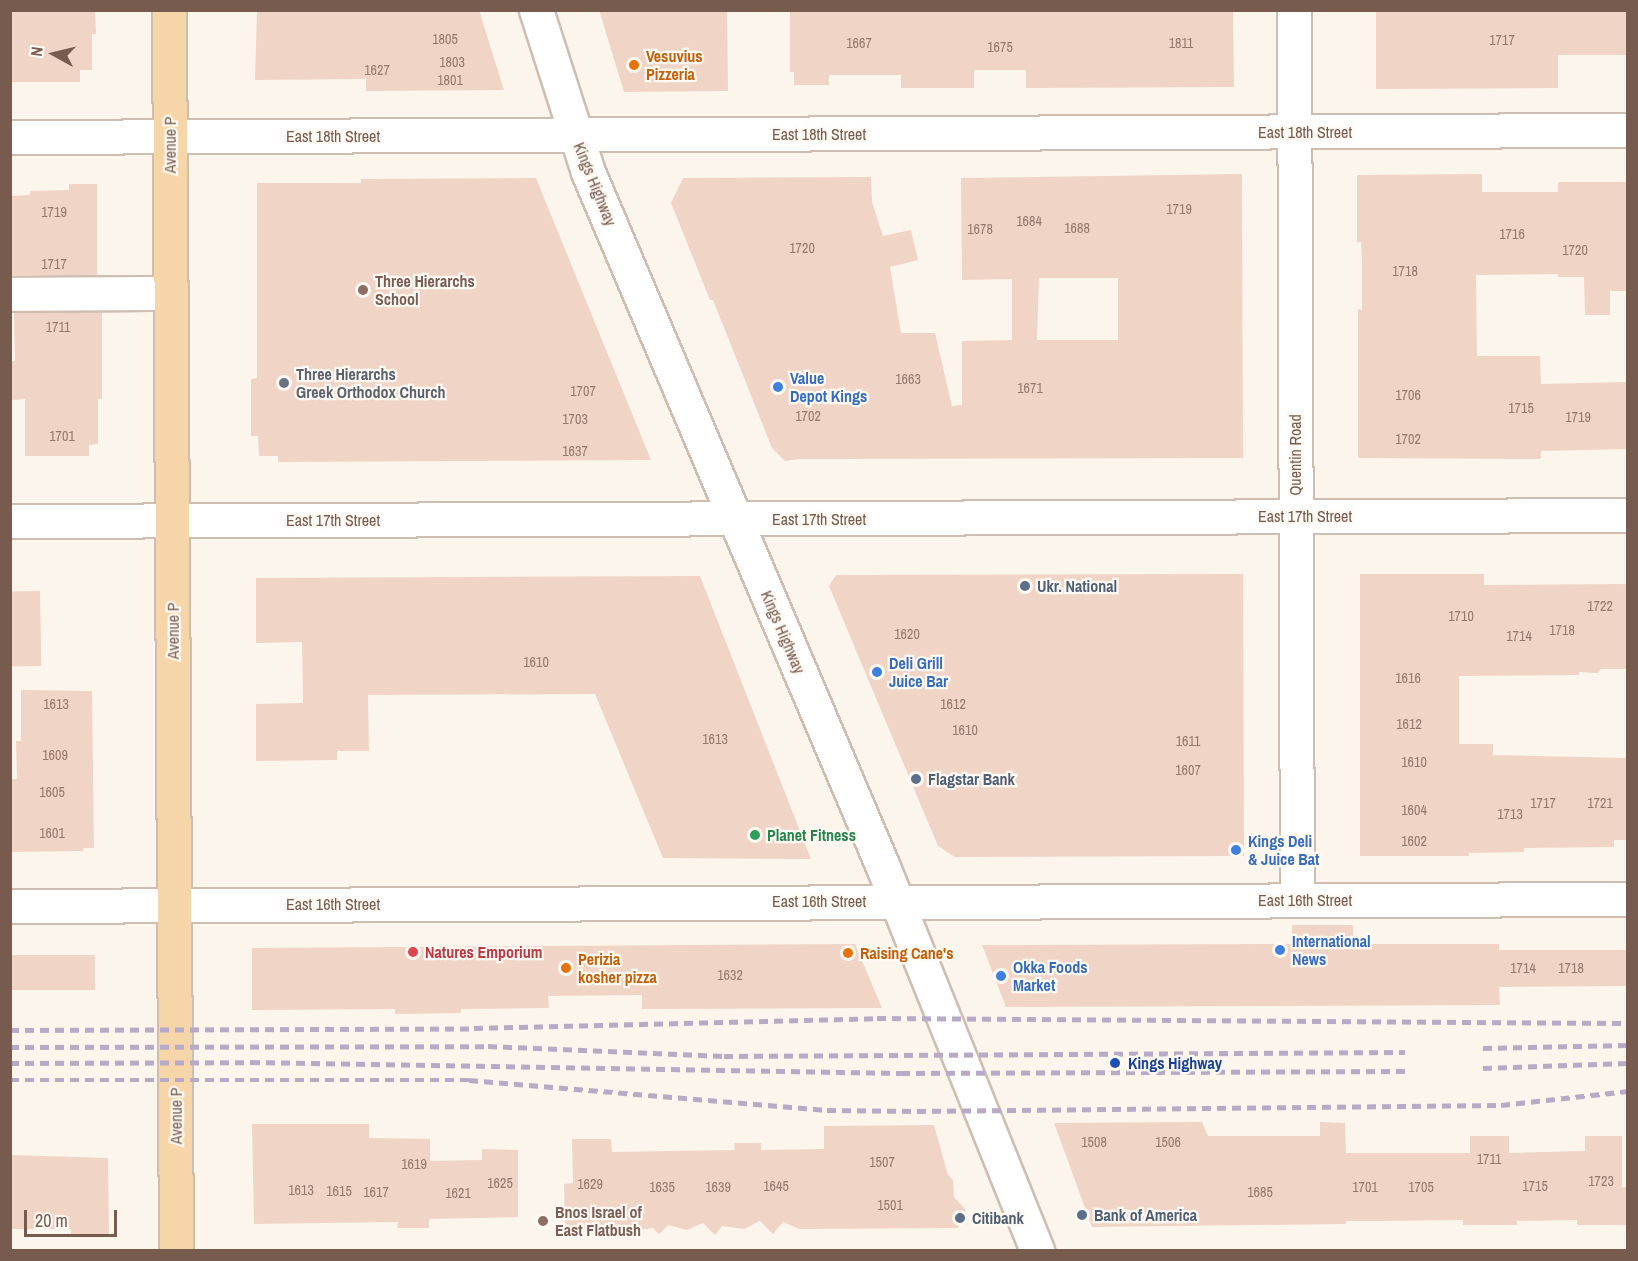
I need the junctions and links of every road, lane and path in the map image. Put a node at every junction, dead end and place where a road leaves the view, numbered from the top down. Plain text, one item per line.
1 (169, 10) edge
2 (536, 10) edge
3 (1294, 10) edge
4 (1628, 130) edge
5 (1294, 131) junction
6 (576, 135) junction
7 (170, 136) junction
8 (10, 137) edge
9 (171, 293) junction
10 (10, 294) edge
11 (1628, 515) edge
12 (1296, 516) junction
13 (736, 519) junction
14 (172, 520) junction
15 (10, 521) edge
16 (1628, 899) edge
17 (1297, 900) junction
18 (897, 901) junction
19 (174, 905) junction
20 (10, 906) edge
21 (176, 1251) edge
22 (1037, 1251) edge

1 - 7 main road, Avenue P
2 - 6 street, Kings Highway
3 - 5 street, Quentin Road
4 - 5 street, East 18th Street
5 - 6 street, East 18th Street
5 - 12 street, Quentin Road
6 - 7 street, East 18th Street
6 - 13 street, Kings Highway
7 - 8 street, East 18th Street
7 - 9 main road, Avenue P
9 - 10 street
9 - 14 main road, Avenue P
11 - 12 street, East 17th Street
12 - 13 street, East 17th Street
12 - 17 street, Quentin Road
13 - 14 street, East 17th Street
13 - 18 street, Kings Highway
14 - 15 street, East 17th Street
14 - 19 main road, Avenue P
16 - 17 street, East 16th Street
17 - 18 street, East 16th Street
18 - 19 street, East 16th Street
18 - 22 street, Kings Highway
19 - 20 street, East 16th Street
19 - 21 main road, Avenue P

